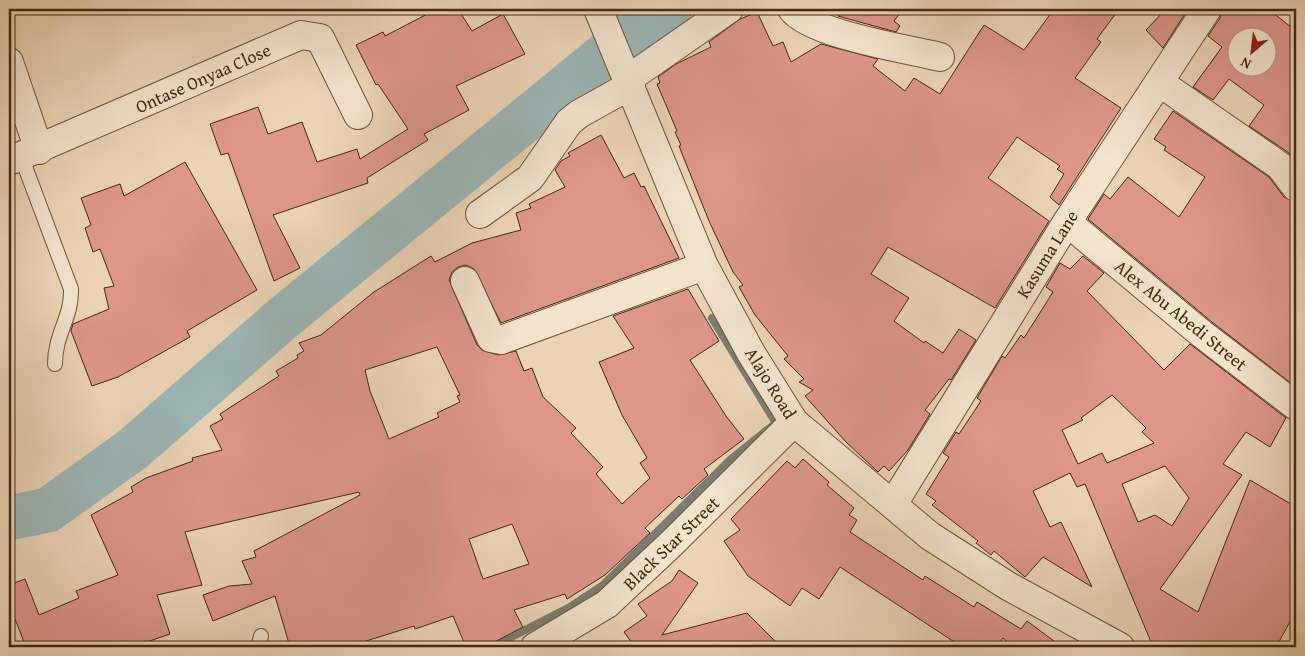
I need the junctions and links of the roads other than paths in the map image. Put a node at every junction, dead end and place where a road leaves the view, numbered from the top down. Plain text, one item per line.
1 (598, 9) edge
2 (729, 9) edge
3 (792, 9) edge
4 (1207, 9) edge
5 (940, 58) dead end
6 (9, 62) edge
7 (628, 80) junction
8 (1159, 82) junction
9 (358, 115) dead end
10 (23, 156) edge
11 (1296, 187) edge
12 (480, 214) dead end
13 (1067, 222) junction
14 (704, 266) junction
15 (465, 281) dead end
16 (55, 364) dead end
17 (1296, 406) edge
18 (794, 422) junction
19 (894, 504) junction
20 (535, 647) edge
21 (1120, 647) edge

1 - 7 street, Alajo Road
2 - 7 street
3 - 5 street
4 - 8 street, Kasuma Lane
6 - 10 street
7 - 12 street
7 - 14 street, Alajo Road
8 - 11 street
8 - 13 street, Kasuma Lane
9 - 10 street, Ontase Onyaa Close
10 - 16 lane
13 - 17 street, Alex Abu Abedi Street
13 - 19 street, Kasuma Lane
14 - 15 street
14 - 18 street, Alajo Road
18 - 19 street, Alajo Road
18 - 20 street, Black Star Street
19 - 21 street, Alajo Road

